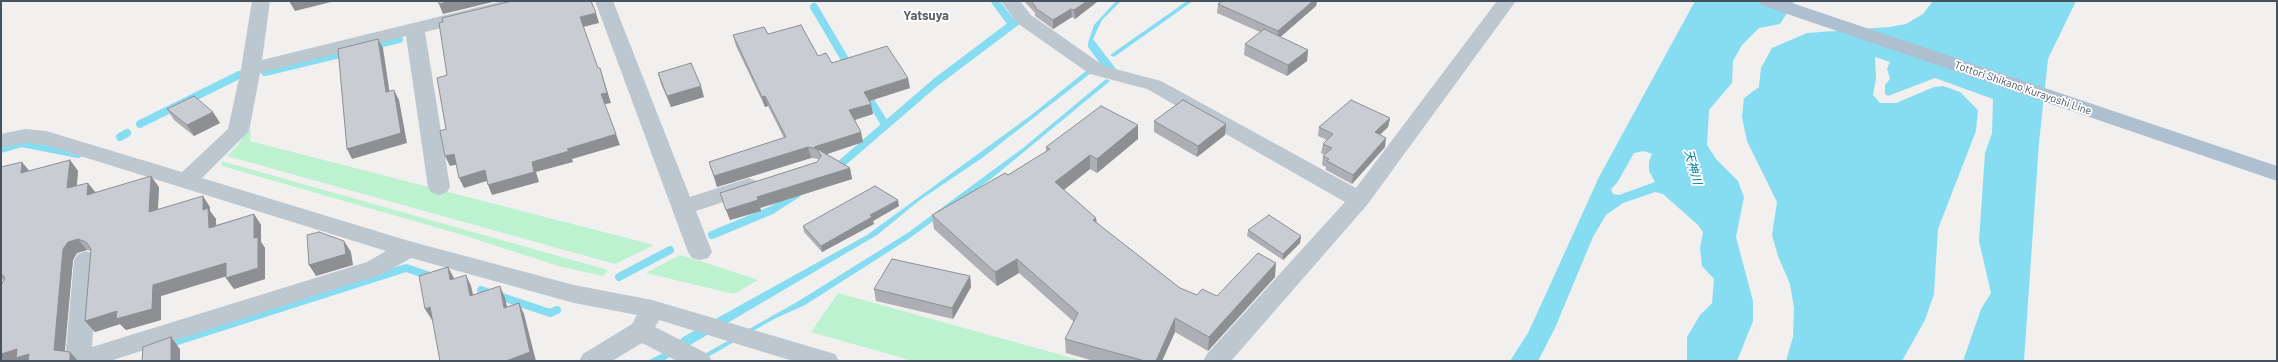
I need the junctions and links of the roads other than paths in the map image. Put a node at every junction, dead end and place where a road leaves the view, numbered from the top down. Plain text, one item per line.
1 (261, 1) edge
2 (526, 1) edge
3 (604, 1) edge
4 (1010, 1) edge
5 (1508, 1) edge
6 (1768, 1) edge
7 (415, 29) junction
8 (251, 70) junction
9 (1, 141) edge
10 (2277, 174) edge
11 (186, 181) junction
12 (766, 181) edge
13 (438, 187) dead end
14 (1359, 200) junction
15 (683, 207) junction
16 (408, 249) junction
17 (700, 252) dead end
18 (86, 260) dead end
19 (652, 309) junction
20 (641, 331) junction
21 (110, 356) edge
22 (78, 361) edge
23 (592, 361) edge
24 (699, 361) edge
25 (826, 361) edge
26 (1216, 361) edge

1 - 8 street
2 - 7 street
3 - 15 street
4 - 14 street
5 - 14 street
6 - 10 main road, Tottori Shikano Kurayoshi Line
7 - 8 street
7 - 13 street
8 - 11 street
9 - 11 street
11 - 16 street
12 - 15 street
14 - 26 street
15 - 17 street
16 - 19 street
16 - 21 street
18 - 22 street
19 - 20 street
19 - 25 street
20 - 23 street
20 - 24 street
21 - 22 street

